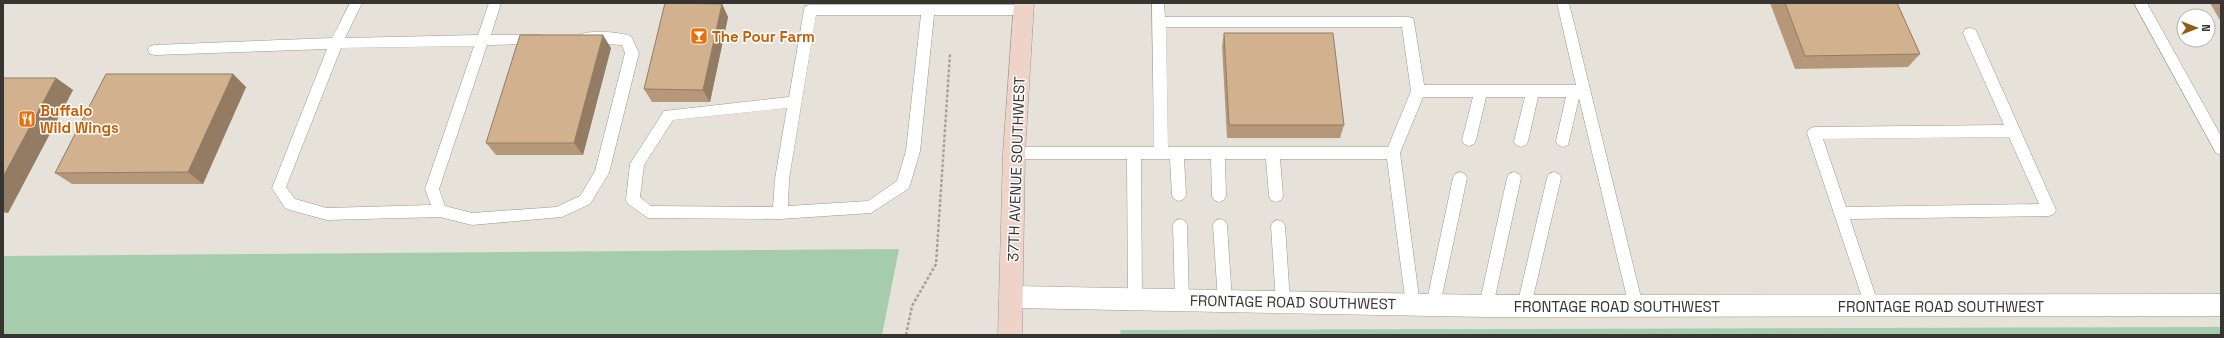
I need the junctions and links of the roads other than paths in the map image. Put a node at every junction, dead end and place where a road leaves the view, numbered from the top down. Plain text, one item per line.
1 (356, 3) edge
2 (495, 3) edge
3 (1158, 3) edge
4 (1563, 3) edge
5 (2140, 3) edge
6 (1024, 7) edge
7 (928, 10) junction
8 (1159, 22) junction
9 (1970, 33) dead end
10 (569, 38) edge
11 (554, 39) edge
12 (482, 41) junction
13 (336, 43) junction
14 (155, 50) dead end
15 (1418, 91) junction
16 (1481, 91) junction
17 (1533, 91) junction
18 (1579, 91) junction
19 (795, 102) junction
20 (2013, 130) junction
21 (1469, 140) dead end
22 (1521, 141) dead end
23 (1563, 141) dead end
24 (2221, 148) edge
25 (1014, 153) junction
26 (1161, 153) junction
27 (1177, 153) junction
28 (1218, 153) junction
29 (1273, 153) junction
30 (1393, 153) junction
31 (1134, 154) junction
32 (1460, 178) dead end
33 (1514, 178) dead end
34 (1554, 178) dead end
35 (1179, 195) dead end
36 (1219, 196) dead end
37 (1276, 196) dead end
38 (440, 211) junction
39 (780, 213) junction
40 (1841, 213) junction
41 (1180, 225) dead end
42 (1220, 225) dead end
43 (1278, 226) dead end
44 (1012, 297) junction
45 (1135, 299) junction
46 (1182, 300) junction
47 (1225, 301) junction
48 (1283, 302) junction
49 (1423, 305) junction
50 (1486, 306) junction
51 (1524, 306) junction
52 (1636, 306) junction
53 (1872, 306) junction
54 (2221, 306) edge
55 (1010, 335) edge

1 - 13 lane
2 - 12 lane
3 - 8 lane
4 - 18 lane
5 - 24 lane
6 - 7 lane
6 - 25 main road, 37TH AVENUE SOUTHWEST
7 - 19 lane
7 - 39 lane
8 - 15 lane
8 - 26 lane
9 - 20 lane
10 - 38 lane
11 - 12 lane
12 - 13 lane
12 - 38 lane
13 - 14 lane
13 - 38 lane
15 - 16 lane
15 - 30 lane
16 - 17 lane
16 - 21 lane
17 - 18 lane
17 - 22 lane
18 - 23 lane
18 - 52 lane
19 - 39 lane
19 - 39 lane
20 - 40 lane
20 - 40 lane
25 - 31 lane
25 - 44 main road, 37TH AVENUE SOUTHWEST
26 - 27 lane
26 - 31 lane
27 - 28 lane
27 - 35 lane
28 - 29 lane
28 - 36 lane
29 - 30 lane
29 - 37 lane
30 - 49 lane
31 - 45 lane
32 - 49 lane
33 - 50 lane
34 - 51 lane
40 - 53 lane
41 - 46 lane
42 - 47 lane
43 - 48 lane
44 - 45 street, FRONTAGE ROAD SOUTHWEST
44 - 55 main road, 37TH AVENUE SOUTHWEST
45 - 46 street, FRONTAGE ROAD SOUTHWEST
46 - 47 street, FRONTAGE ROAD SOUTHWEST
47 - 48 street, FRONTAGE ROAD SOUTHWEST
48 - 49 street, FRONTAGE ROAD SOUTHWEST
49 - 50 street, FRONTAGE ROAD SOUTHWEST
50 - 51 street, FRONTAGE ROAD SOUTHWEST
51 - 52 street, FRONTAGE ROAD SOUTHWEST
52 - 53 street, FRONTAGE ROAD SOUTHWEST
53 - 54 street, FRONTAGE ROAD SOUTHWEST

